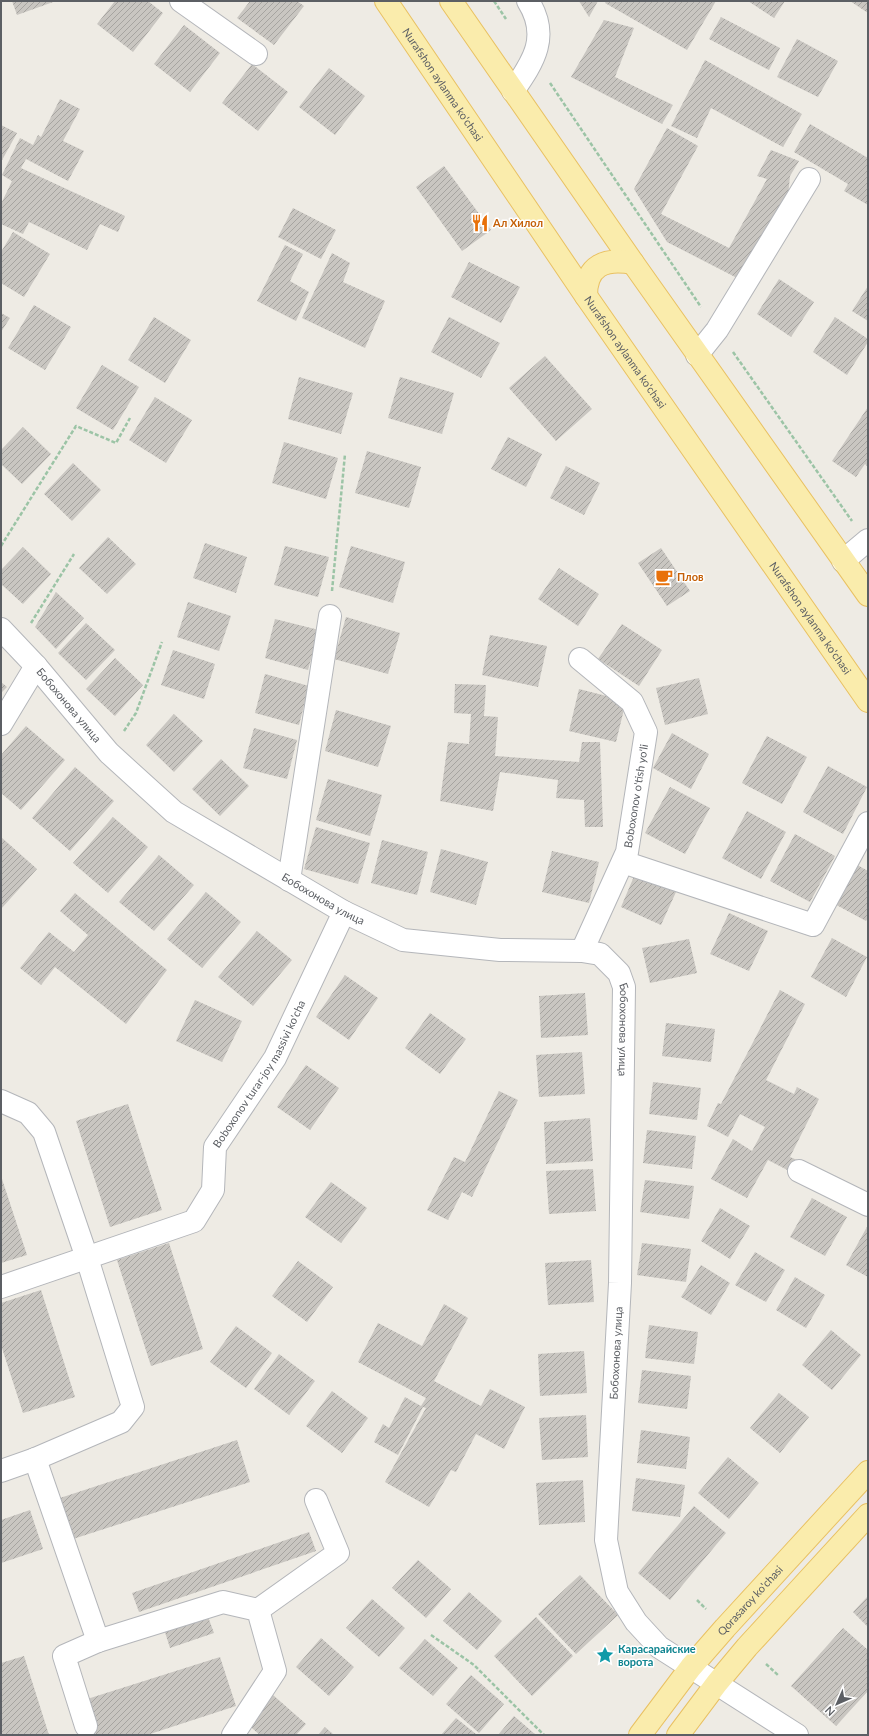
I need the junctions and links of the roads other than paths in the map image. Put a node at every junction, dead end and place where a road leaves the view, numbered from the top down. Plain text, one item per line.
1 (181, 1) edge
2 (386, 1) edge
3 (451, 1) edge
4 (528, 1) edge
5 (256, 54) dead end
6 (513, 91) junction
7 (809, 179) dead end
8 (632, 263) junction
9 (586, 296) junction
10 (697, 355) junction
11 (867, 541) edge
12 (843, 561) junction
13 (868, 595) edge
14 (330, 616) road end
15 (1, 630) edge
16 (580, 659) dead end
17 (36, 666) junction
18 (868, 701) edge
19 (1, 724) edge
20 (868, 823) edge
21 (623, 862) junction
22 (289, 880) junction
23 (344, 912) junction
24 (582, 951) junction
25 (1, 1101) edge
26 (799, 1171) dead end
27 (868, 1205) edge
28 (87, 1258) junction
29 (1, 1287) edge
30 (36, 1459) junction
31 (1, 1471) edge
32 (868, 1472) edge
33 (316, 1500) dead end
34 (868, 1515) edge
35 (258, 1610) junction
36 (98, 1641) junction
37 (691, 1667) junction
38 (717, 1683) junction
39 (86, 1726) dead end
40 (233, 1735) edge
41 (640, 1735) edge
42 (678, 1735) edge
43 (797, 1735) edge

1 - 5 street
2 - 9 main road, Nurafshon aylanma ko'chasi
3 - 6 main road
4 - 6 street
6 - 8 main road
7 - 10 street
8 - 9 main road
8 - 10 main road
9 - 18 main road, Nurafshon aylanma ko'chasi
10 - 12 main road
11 - 12 street
12 - 13 main road
14 - 22 street
15 - 17 street, Бобохонова улица
16 - 21 street, Boboxonov o'tish yo'li
17 - 19 street
17 - 22 street, Бобохонова улица
20 - 21 street
21 - 24 street, Boboxonov o'tish yo'li
22 - 23 street, Бобохонова улица
23 - 24 street, Бобохонова улица
23 - 28 street, Boboxonov turar-joy massivi ko'cha
24 - 37 street, Бобохонова улица
25 - 28 street
26 - 27 street
28 - 29 street, Boboxonov turar-joy massivi ko'cha
28 - 30 street
30 - 31 street
30 - 36 street
32 - 37 main road, Qorasaroy ko'chasi
33 - 35 street
34 - 38 main road
35 - 36 street
35 - 40 street
36 - 39 street
37 - 38 street, Бобохонова улица
37 - 41 main road, Qorasaroy ko'chasi
38 - 42 main road
38 - 43 street, Бобохонова улица

